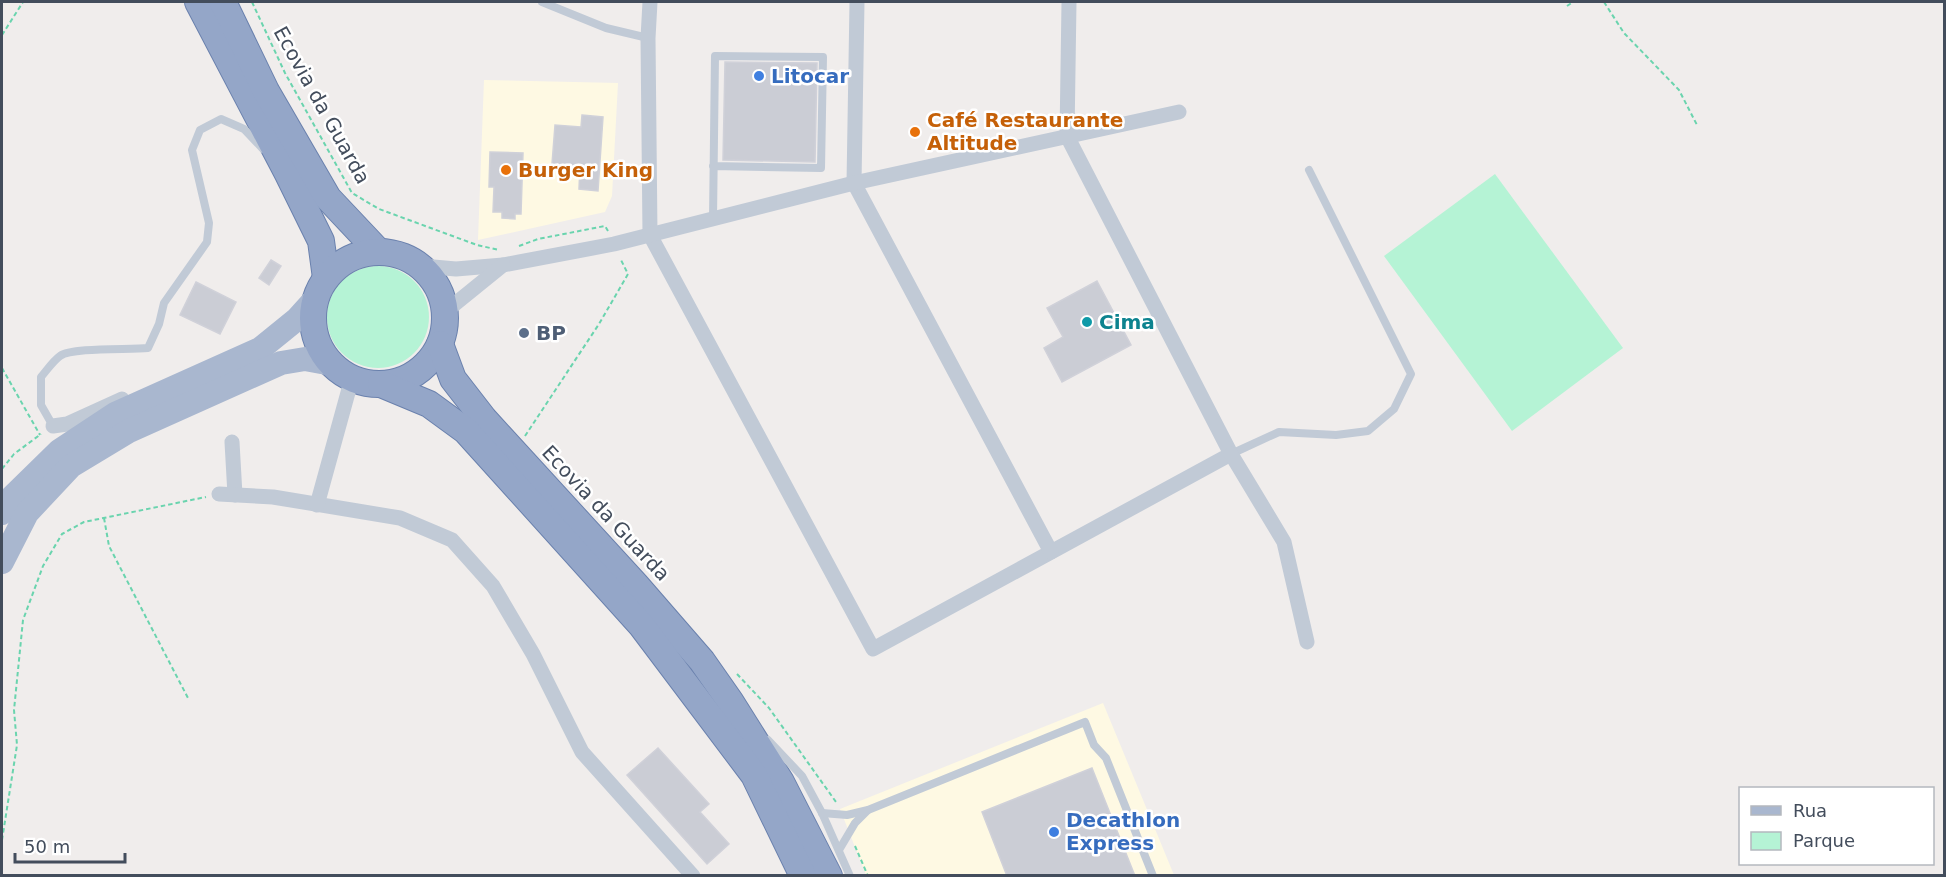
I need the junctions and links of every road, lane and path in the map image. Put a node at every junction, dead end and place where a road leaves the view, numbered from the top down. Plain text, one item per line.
1 (23, 2) edge
2 (198, 2) edge
3 (223, 2) edge
4 (252, 2) edge
5 (542, 2) edge
6 (650, 2) edge
7 (857, 2) edge
8 (1069, 2) edge
9 (1573, 2) edge
10 (1604, 2) edge
11 (1567, 6) dead end
12 (2, 35) edge
13 (648, 38) junction
14 (1179, 112) dead end
15 (1697, 125) dead end
16 (1067, 136) junction
17 (713, 166) junction
18 (1309, 170) dead end
19 (288, 174) junction
20 (854, 183) junction
21 (713, 219) junction
22 (650, 235) junction
23 (614, 244) junction
24 (516, 247) dead end
25 (378, 251) junction
26 (504, 258) junction
27 (422, 266) junction
28 (321, 288) junction
29 (446, 312) junction
30 (440, 344) junction
31 (2, 368) edge
32 (342, 371) junction
33 (190, 380) junction
34 (381, 384) junction
35 (53, 426) junction
36 (40, 435) junction
37 (521, 441) dead end
38 (232, 442) dead end
39 (1231, 454) junction
40 (2, 469) edge
41 (219, 494) joint
42 (235, 495) junction
43 (317, 505) junction
44 (2, 513) edge
45 (104, 518) junction
46 (1051, 552) junction
47 (2, 562) edge
48 (1307, 642) dead end
49 (737, 674) dead end
50 (189, 700) dead end
51 (730, 701) junction
52 (868, 810) junction
53 (822, 813) junction
54 (841, 814) junction
55 (849, 833) junction
56 (2, 840) edge
57 (839, 850) junction
58 (693, 876) edge
59 (802, 876) edge
60 (829, 876) edge
61 (850, 876) edge
62 (868, 876) edge
63 (1153, 876) edge

1 - 12 path
2 - 19 highway
3 - 25 highway
4 - 26 path, Ecovia da Guarda
5 - 13 lane
6 - 13 street
7 - 20 street
8 - 16 street
9 - 11 path
10 - 15 path
13 - 22 street
14 - 16 street
16 - 20 street
16 - 39 street
17 - 17 lane
17 - 21 lane
18 - 39 lane
19 - 28 highway
19 - 35 lane
20 - 21 street
20 - 46 street
21 - 22 street
22 - 23 street
22 - 46 street
23 - 24 path, Ecovia da Guarda
23 - 26 street
23 - 37 path, Ecovia da Guarda
25 - 27 highway
25 - 28 highway
26 - 27 street
26 - 29 street
27 - 29 highway
28 - 32 highway
28 - 33 main road
29 - 30 highway
30 - 34 highway
30 - 51 highway
31 - 36 path
32 - 34 highway
32 - 43 street
32 - 47 main road
33 - 35 street
33 - 44 main road
34 - 59 highway
35 - 36 path
36 - 40 path
38 - 42 street
39 - 46 street
39 - 48 street
41 - 42 street
41 - 45 path
42 - 43 street
43 - 58 street
45 - 50 path
45 - 56 path
49 - 54 path
51 - 53 lane
51 - 60 highway
52 - 54 lane
52 - 55 lane
52 - 63 lane
53 - 54 lane
53 - 57 lane
55 - 57 lane
55 - 62 path
57 - 61 lane

